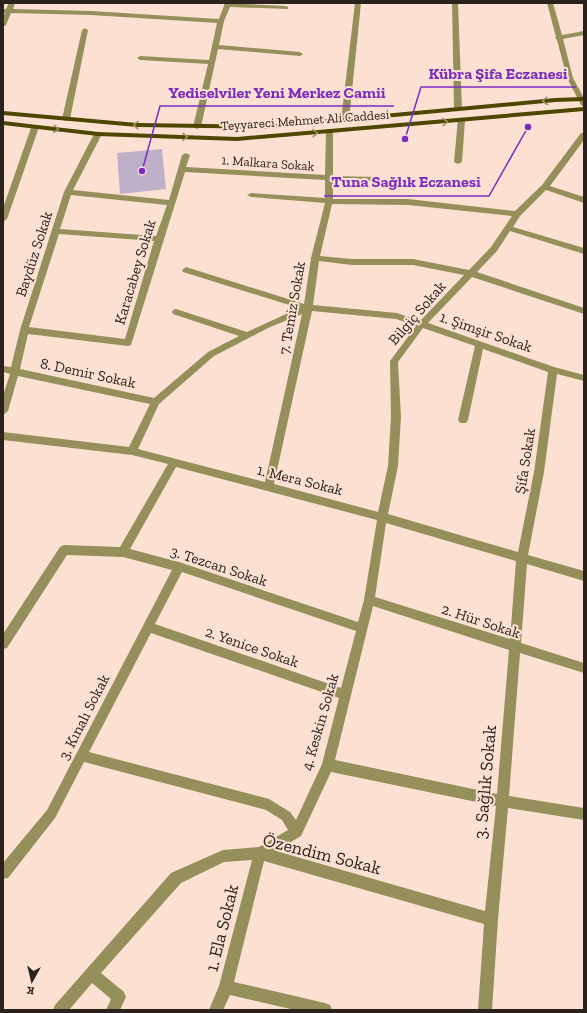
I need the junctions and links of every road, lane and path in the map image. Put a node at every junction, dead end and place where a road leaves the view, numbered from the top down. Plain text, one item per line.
1 (12, 3) edge
2 (358, 3) edge
3 (455, 3) edge
4 (550, 3) edge
5 (228, 4) edge
6 (286, 8) dead end
7 (6, 11) edge
8 (221, 21) junction
9 (3, 25) edge
10 (85, 30) dead end
11 (584, 33) edge
12 (558, 38) junction
13 (215, 47) junction
14 (300, 54) dead end
15 (140, 58) dead end
16 (212, 62) junction
17 (584, 86) edge
18 (575, 89) junction
19 (583, 101) edge
20 (458, 109) junction
21 (584, 109) edge
22 (3, 113) edge
23 (66, 120) junction
24 (345, 120) junction
25 (461, 120) junction
26 (3, 123) edge
27 (35, 127) junction
28 (197, 127) junction
29 (329, 132) junction
30 (98, 134) junction
31 (584, 135) edge
32 (186, 155) dead end
33 (458, 162) dead end
34 (182, 169) junction
35 (329, 178) junction
36 (377, 179) dead end
37 (545, 187) junction
38 (68, 192) junction
39 (251, 195) dead end
40 (584, 200) edge
41 (330, 201) junction
42 (172, 203) junction
43 (518, 214) junction
44 (3, 219) edge
45 (508, 228) junction
46 (55, 231) junction
47 (159, 239) junction
48 (584, 251) edge
49 (315, 258) junction
50 (186, 270) dead end
51 (471, 273) junction
52 (308, 308) junction
53 (584, 311) edge
54 (176, 312) dead end
55 (421, 325) junction
56 (24, 330) junction
57 (247, 335) junction
58 (480, 345) junction
59 (3, 369) edge
60 (553, 370) junction
61 (15, 371) junction
62 (584, 378) edge
63 (156, 402) junction
64 (3, 411) edge
65 (463, 420) dead end
66 (3, 436) edge
67 (132, 452) junction
68 (174, 462) junction
69 (269, 487) junction
70 (382, 516) junction
71 (123, 552) junction
72 (522, 557) junction
73 (179, 567) junction
74 (584, 576) edge
75 (369, 600) junction
76 (148, 627) junction
77 (362, 628) junction
78 (3, 644) edge
79 (515, 647) junction
80 (584, 668) edge
81 (345, 695) junction
82 (82, 756) junction
83 (328, 765) junction
84 (503, 801) junction
85 (584, 814) edge
86 (297, 832) junction
87 (260, 853) junction
88 (3, 873) edge
89 (491, 919) junction
90 (92, 974) junction
91 (226, 986) junction
92 (60, 1010) edge
93 (113, 1010) edge
94 (216, 1010) edge
95 (325, 1010) edge
96 (485, 1010) edge

1 - 7 street
2 - 24 street
3 - 20 street
4 - 12 street
5 - 6 street
5 - 8 street
7 - 8 street
7 - 9 street
8 - 13 street
10 - 23 street
11 - 12 street
12 - 18 street
13 - 14 street
13 - 16 street
15 - 16 street
16 - 28 street
17 - 18 street
18 - 19 street
19 -> 20 main road, Teyyareci Mehmet Ali Caddesi
20 - 24 main road, Teyyareci Mehmet Ali Caddesi
21 - 25 main road, Teyyareci Mehmet Ali Caddesi
22 - 23 main road, Teyyareci Mehmet Ali Caddesi
28 -> 23 main road, Teyyareci Mehmet Ali Caddesi
24 - 28 main road, Teyyareci Mehmet Ali Caddesi
29 -> 25 main road, Teyyareci Mehmet Ali Caddesi
25 - 33 street
26 - 27 main road, Teyyareci Mehmet Ali Caddesi
27 -> 30 main road, Teyyareci Mehmet Ali Caddesi
27 - 44 street
30 -> 29 main road, Teyyareci Mehmet Ali Caddesi
29 - 35 street, 7. Temiz Sokak
30 - 38 street, Baydüz Sokak
31 - 37 street, Bilgiç Sokak
32 - 34 street, Karacabey Sokak
34 - 35 street, 1. Malkara Sokak
34 - 42 street, Karacabey Sokak
35 - 36 street, 1. Malkara Sokak
35 - 41 street, 7. Temiz Sokak
37 - 40 street
37 - 43 street, Bilgiç Sokak
38 - 42 street
38 - 46 street, Baydüz Sokak
39 - 41 street
41 - 43 street
41 - 49 street, 7. Temiz Sokak
42 - 47 street, Karacabey Sokak
43 - 45 street, Bilgiç Sokak
45 - 48 street
45 - 51 street, Bilgiç Sokak
46 - 47 street
46 - 56 street, Baydüz Sokak
47 - 56 street, Karacabey Sokak
49 - 51 street
49 - 52 street, 7. Temiz Sokak
50 - 52 street, 1. Şimşir Sokak
51 - 53 street
51 - 55 street, Bilgiç Sokak
52 - 55 street, 1. Şimşir Sokak
52 - 57 street
52 - 69 street, 7. Temiz Sokak
54 - 57 street
55 - 58 street, 1. Şimşir Sokak
55 - 70 street, Bilgiç Sokak
56 - 61 street, Baydüz Sokak
57 - 63 street
58 - 60 street, 1. Şimşir Sokak
58 - 65 street
59 - 61 street, 8. Demir Sokak
60 - 62 street, 1. Şimşir Sokak
60 - 72 street, Şifa Sokak
61 - 63 street, 8. Demir Sokak
61 - 64 street, Baydüz Sokak
63 - 67 street
66 - 67 street, 1. Mera Sokak
67 - 68 street, 1. Mera Sokak
68 - 69 street, 1. Mera Sokak
68 - 71 street
69 - 70 street, 1. Mera Sokak
70 - 72 street, 1. Mera Sokak
70 - 75 street, Bilgiç Sokak
71 - 73 street, 3. Tezcan Sokak
71 - 78 street, 3. Tezcan Sokak
72 - 74 street, 1. Mera Sokak
72 - 79 street, 3. Sağlık Sokak
73 - 76 street, 3. Kınalı Sokak
73 - 77 street, 3. Tezcan Sokak
75 - 77 street, 4. Keskin Sokak
75 - 79 street, 2. Hür Sokak
76 - 81 street, 2. Yenice Sokak
76 - 82 street, 3. Kınalı Sokak
77 - 81 street, 4. Keskin Sokak
79 - 80 street, 2. Hür Sokak
79 - 84 street, 3. Sağlık Sokak
81 - 83 street, 4. Keskin Sokak
82 - 86 street
82 - 88 street, 3. Kınalı Sokak
83 - 84 street
83 - 86 street, 4. Keskin Sokak
84 - 85 street
84 - 89 street, 3. Sağlık Sokak
86 - 87 street
87 - 89 street, Özendim Sokak
87 - 90 street, Özendim Sokak
87 - 91 street, 1. Ela Sokak
89 - 96 street, 3. Sağlık Sokak
90 - 92 street, Özendim Sokak
90 - 93 street
91 - 94 street, 1. Ela Sokak
91 - 95 street

